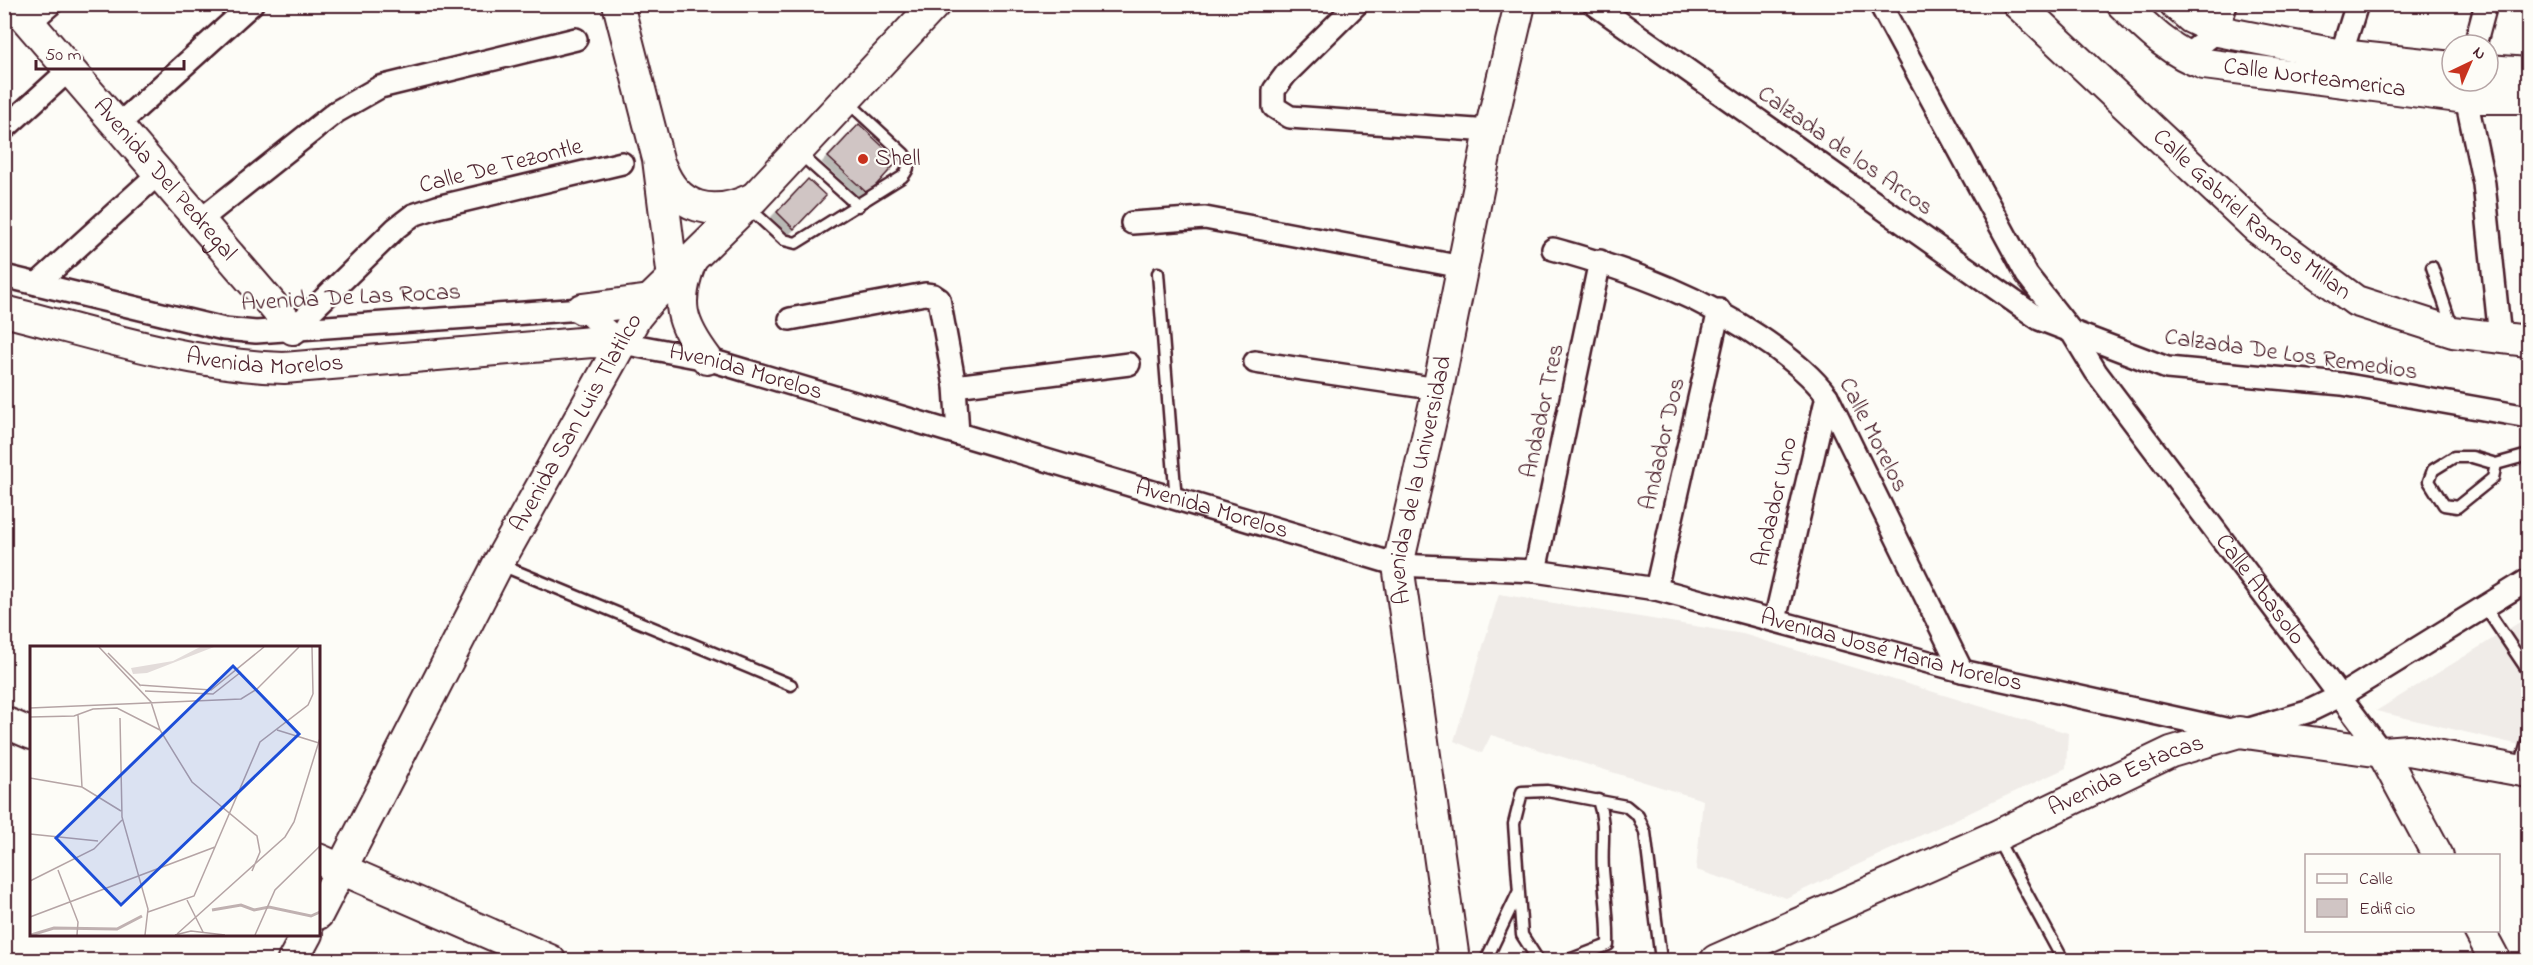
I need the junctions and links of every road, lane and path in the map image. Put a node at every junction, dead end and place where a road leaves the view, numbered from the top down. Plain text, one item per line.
1 (252, 4) edge
2 (618, 4) edge
3 (935, 4) edge
4 (1357, 4) edge
5 (1520, 4) edge
6 (1593, 4) edge
7 (1880, 4) edge
8 (2018, 4) edge
9 (2122, 4) edge
10 (2175, 4) edge
11 (2357, 4) edge
12 (2486, 4) edge
13 (31, 11) edge
14 (2222, 18) edge
15 (2478, 33) edge
16 (576, 39) dead end
17 (2342, 55) junction
18 (2184, 57) junction
19 (2440, 66) edge
20 (2225, 68) junction
21 (69, 70) junction
22 (2500, 71) edge
23 (2529, 73) edge
24 (2466, 98) junction
25 (2529, 98) edge
26 (846, 100) junction
27 (117, 126) junction
28 (4, 129) edge
29 (1490, 131) junction
30 (797, 151) junction
31 (658, 159) junction
32 (622, 163) dead end
33 (158, 174) junction
34 (750, 201) junction
35 (858, 206) junction
36 (199, 221) junction
37 (1132, 223) dead end
38 (1553, 249) dead end
39 (1600, 261) junction
40 (1462, 267) junction
41 (2432, 267) dead end
42 (683, 268) junction
43 (1158, 273) dead end
44 (4, 276) edge
45 (37, 284) junction
46 (650, 300) junction
47 (582, 309) junction
48 (1719, 310) junction
49 (4, 311) edge
50 (790, 318) dead end
51 (293, 329) junction
52 (2071, 331) junction
53 (2453, 332) junction
54 (2514, 340) edge
55 (622, 343) junction
56 (707, 359) junction
57 (1255, 362) dead end
58 (1129, 364) dead end
59 (955, 386) junction
60 (1438, 389) junction
61 (1827, 396) junction
62 (2529, 417) edge
63 (958, 435) junction
64 (2529, 455) edge
65 (2496, 464) junction
66 (1176, 500) junction
67 (498, 564) junction
68 (1398, 565) junction
69 (1535, 571) junction
70 (2529, 580) edge
71 (1656, 589) junction
72 (2486, 607) junction
73 (1775, 620) junction
74 (2529, 671) edge
75 (1962, 672) junction
76 (791, 685) dead end
77 (2340, 696) junction
78 (4, 722) edge
79 (2239, 732) junction
80 (30, 733) edge
81 (2529, 739) edge
82 (2382, 752) junction
83 (2525, 778) edge
84 (1598, 800) junction
85 (1996, 836) junction
86 (2437, 854) edge
87 (330, 864) edge
88 (1519, 890) junction
89 (320, 906) edge
90 (2480, 932) edge
91 (307, 935) edge
92 (293, 960) edge
93 (550, 960) edge
94 (1454, 960) edge
95 (1486, 960) edge
96 (1538, 960) edge
97 (1569, 960) edge
98 (1661, 960) edge
99 (1716, 960) edge
100 (2063, 960) edge
101 (2495, 960) edge

1 - 27 street
2 - 31 main road
3 - 26 main road, Avenida San Luis Tlatilco
4 - 29 street
5 - 29 main road, Avenida de la Universidad
6 - 52 street, Calzada de los Arcos
7 - 52 street
8 - 53 main road, Calle Gabriel Ramos Millan
9 - 18 main road, Calle Norteamerica
10 - 14 main road, Calle Norteamerica
11 - 17 street
12 - 15 street
13 - 21 main road, Avenida Del Pedregal
14 - 17 main road, Calle Norteamerica
14 - 18 street
14 - 20 street
16 - 36 street
17 - 19 main road, Calle Norteamerica
18 - 20 main road, Calle Norteamerica
20 - 24 main road, Calle Norteamerica
21 - 27 main road, Avenida Del Pedregal
21 - 28 street
22 - 23 main road
24 - 25 main road, Calle Norteamerica
24 - 54 street
26 - 30 main road, Avenida San Luis Tlatilco
26 - 35 lane
27 - 33 main road, Avenida Del Pedregal
29 - 40 main road, Avenida de la Universidad
30 - 34 main road, Avenida San Luis Tlatilco
30 - 35 lane
31 - 34 main road
31 - 42 main road
32 - 51 street, Calle De Tezontle
33 - 36 main road, Avenida Del Pedregal
33 - 45 street
34 - 35 lane
34 - 42 main road, Avenida San Luis Tlatilco
36 - 51 main road, Avenida Del Pedregal
37 - 40 street
38 - 39 street, Calle Morelos
39 - 48 street, Calle Morelos
39 - 69 street, Andador Tres
40 - 60 main road, Avenida de la Universidad
41 - 53 lane
42 - 46 main road, Avenida San Luis Tlatilco
42 - 56 main road
43 - 66 lane
44 - 45 street, Avenida De Las Rocas
45 - 51 street, Avenida De Las Rocas
46 - 47 main road
46 - 55 main road, Avenida San Luis Tlatilco
47 - 51 street, Avenida De Las Rocas
47 - 55 street
48 - 61 street, Calle Morelos
48 - 71 street, Andador Dos
49 - 55 main road, Avenida Morelos
50 - 59 street
52 - 62 street, Calzada De Los Remedios
52 - 77 street, Calle Abasolo
53 - 54 main road, Calle Gabriel Ramos Millan
55 - 56 street, Avenida Morelos
55 - 67 main road, Avenida San Luis Tlatilco
56 - 63 street, Avenida Morelos
57 - 60 street
58 - 59 street
59 - 63 street
60 - 68 main road, Avenida de la Universidad
61 - 73 street, Andador Uno
61 - 75 street, Calle Morelos
63 - 66 street, Avenida Morelos
64 - 65 lane
65 - 65 lane
66 - 68 street, Avenida Morelos
67 - 76 lane
67 - 87 main road, Avenida San Luis Tlatilco
68 - 69 street, Avenida José María Morelos
68 - 94 main road, Avenida de la Universidad
69 - 71 street, Avenida José María Morelos
70 - 72 street, Avenida Estacas
71 - 73 street, Avenida José María Morelos
72 - 74 lane
72 - 77 street, Avenida Estacas
73 - 75 street, Avenida José María Morelos
75 - 79 street, Avenida José María Morelos
77 - 79 street, Avenida Estacas
77 - 82 street, Calle Abasolo
78 - 80 main road
79 - 82 main road, Avenida José María Morelos
79 - 85 main road, Avenida Estacas
81 - 83 lane
82 - 83 main road, Avenida José María Morelos
82 - 86 main road, Calle Abasolo
84 - 88 lane
84 - 97 lane
84 - 98 lane
85 - 99 main road, Avenida Estacas
85 - 100 lane
87 - 89 main road, Avenida San Luis Tlatilco
87 - 93 main road
88 - 95 lane
88 - 96 lane
90 - 101 main road
91 - 92 main road

